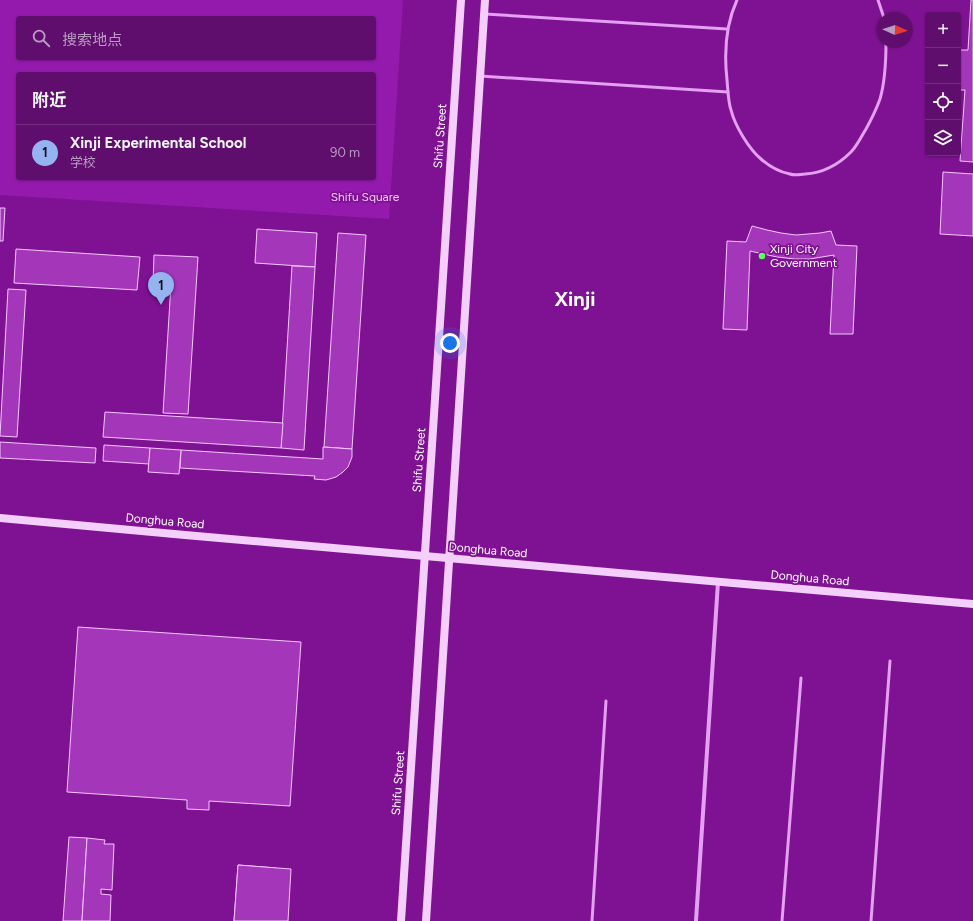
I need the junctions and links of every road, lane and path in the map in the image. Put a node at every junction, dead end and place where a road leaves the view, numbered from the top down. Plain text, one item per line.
1 (461, 0) edge
2 (485, 0) edge
3 (737, 0) edge
4 (878, 0) edge
5 (882, 12) edge
6 (484, 14) junction
7 (727, 30) junction
8 (886, 48) edge
9 (480, 76) junction
10 (728, 92) junction
11 (0, 518) edge
12 (424, 556) junction
13 (449, 558) junction
14 (718, 582) junction
15 (973, 604) edge
16 (890, 661) dead end
17 (801, 678) dead end
18 (606, 701) dead end
19 (401, 921) edge
20 (426, 921) edge
21 (592, 921) edge
22 (696, 921) edge
23 (782, 921) edge
24 (871, 921) edge

1 - 12 main road, Shifu Street
2 - 6 main road
3 - 7 lane
4 - 5 lane
6 - 7 lane
6 - 9 main road
7 - 10 lane
8 - 10 lane
9 - 10 lane
9 - 13 main road
11 - 12 main road, Donghua Road
12 - 13 main road, Donghua Road
12 - 19 main road, Shifu Street
13 - 14 main road, Donghua Road
13 - 20 main road
14 - 15 main road, Donghua Road
14 - 22 street
16 - 24 lane
17 - 23 lane
18 - 21 lane

